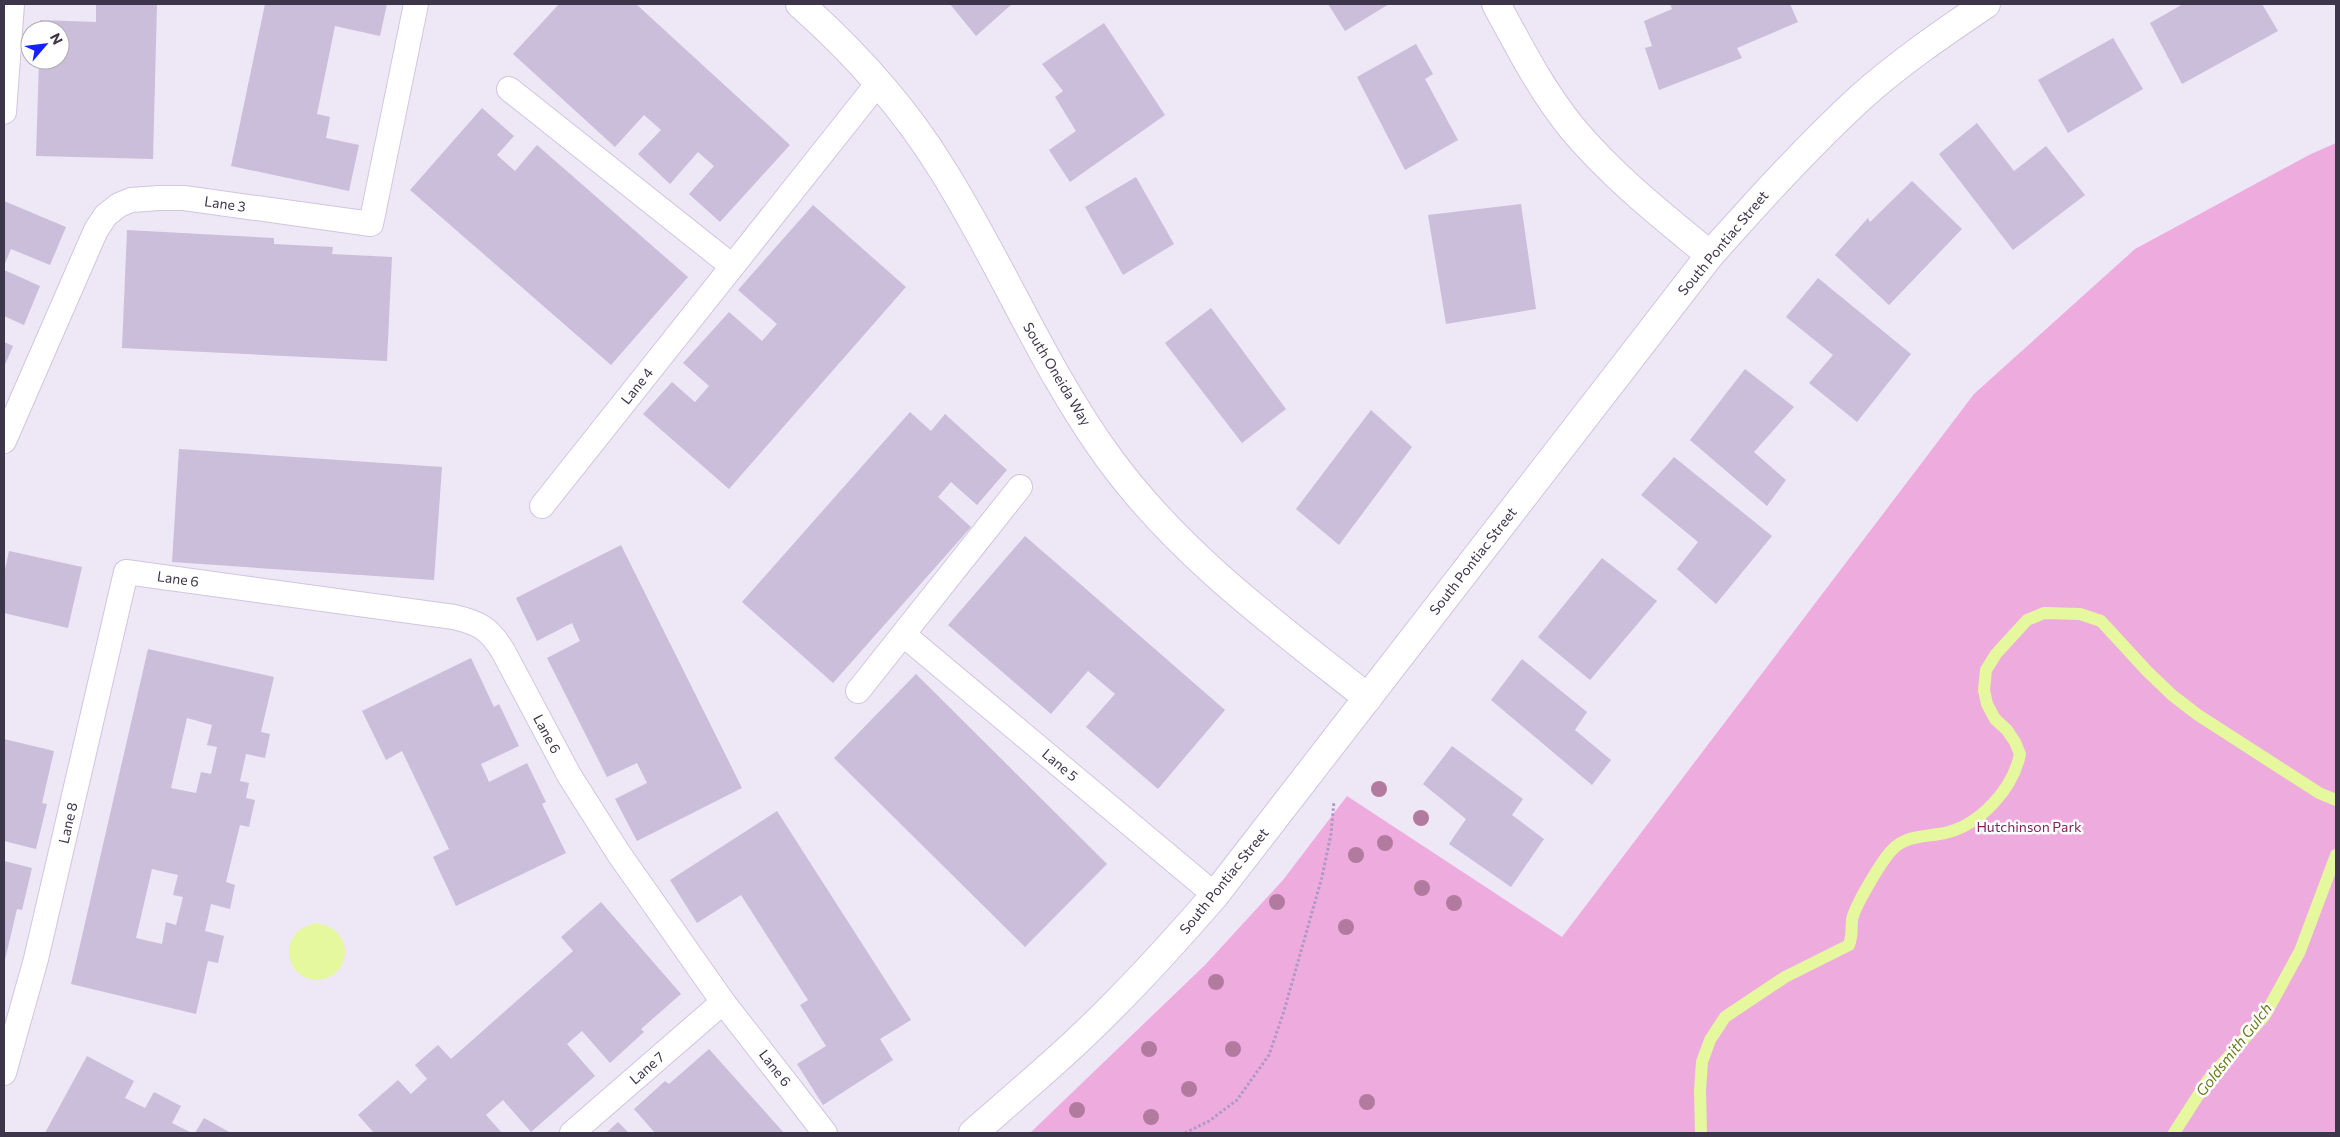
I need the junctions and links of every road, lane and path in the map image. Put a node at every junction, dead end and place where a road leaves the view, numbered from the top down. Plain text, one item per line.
1 (12, 4) edge
2 (416, 4) edge
3 (800, 4) edge
4 (1496, 4) edge
5 (1986, 4) edge
6 (878, 83) junction
7 (509, 89) dead end
8 (4, 112) edge
9 (1710, 255) junction
10 (732, 266) junction
11 (4, 441) edge
12 (1020, 487) dead end
13 (542, 506) dead end
14 (126, 572) joint
15 (904, 636) junction
16 (858, 692) dead end
17 (1368, 698) junction
18 (1334, 797) dead end
19 (1215, 895) junction
20 (723, 1002) junction
21 (4, 1073) edge
22 (572, 1133) edge
23 (826, 1133) edge
24 (973, 1133) edge
25 (1185, 1133) edge

1 - 8 lane
2 - 11 lane, Lane 3
3 - 6 street, South Oneida Way
4 - 9 street
5 - 9 street, South Pontiac Street
6 - 10 lane, Lane 4
6 - 17 street, South Oneida Way
7 - 10 lane
9 - 17 street, South Pontiac Street
10 - 13 lane, Lane 4
12 - 15 lane
14 - 20 lane, Lane 6
14 - 21 lane, Lane 8
15 - 16 lane
15 - 19 lane, Lane 5
17 - 19 street, South Pontiac Street
18 - 25 path
19 - 24 street, South Pontiac Street
20 - 22 lane, Lane 7
20 - 23 lane, Lane 6

